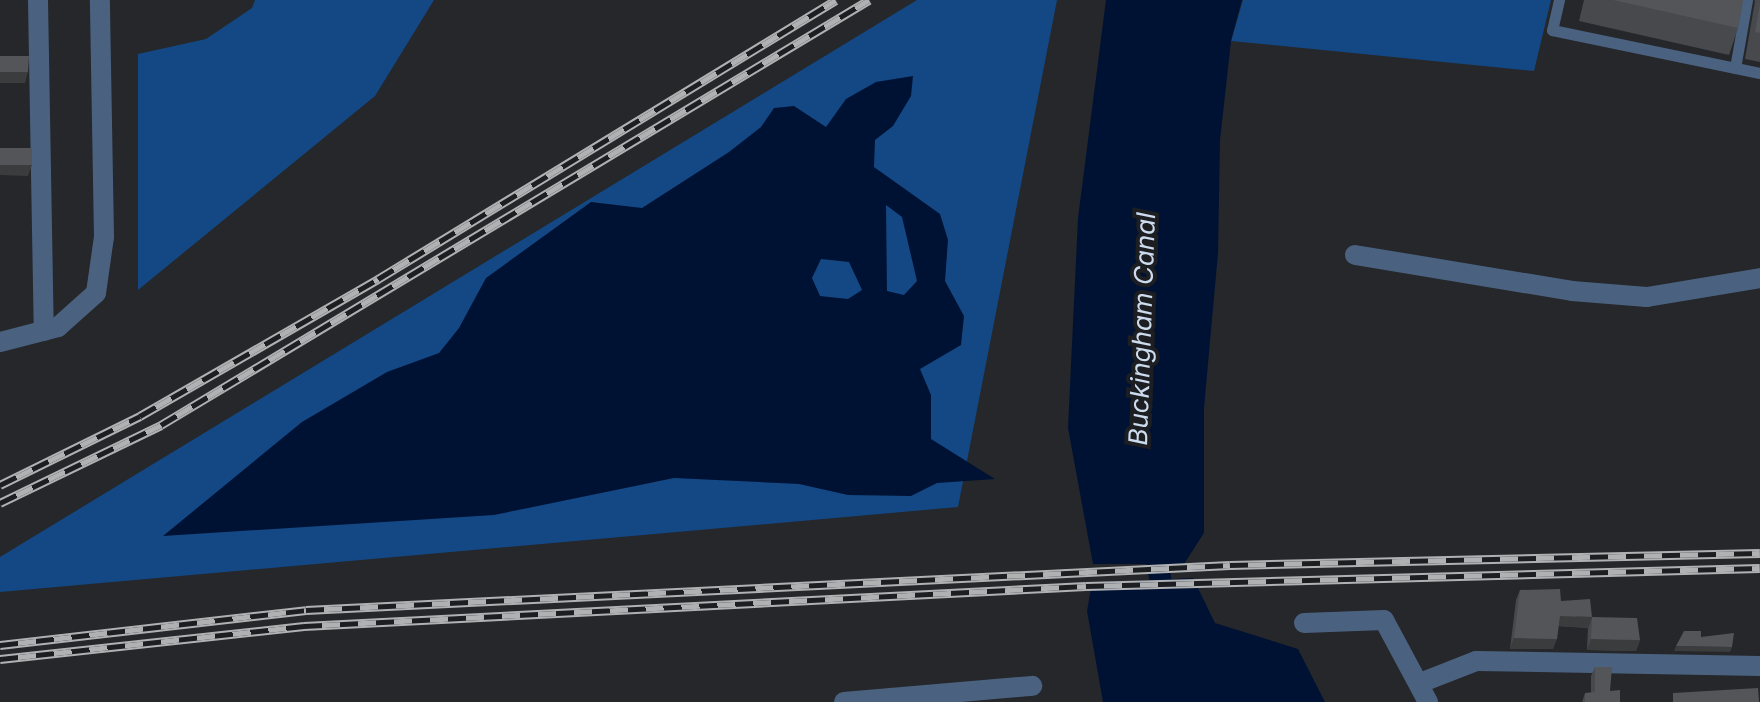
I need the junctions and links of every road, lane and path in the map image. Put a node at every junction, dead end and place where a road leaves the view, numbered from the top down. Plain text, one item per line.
1 (38, 0) edge
2 (100, 0) edge
3 (1559, 0) edge
4 (1747, 0) edge
5 (1735, 68) junction
6 (1760, 73) edge
7 (1355, 255) dead end
8 (1760, 278) edge
9 (44, 331) junction
10 (0, 342) edge
11 (1304, 623) dead end
12 (1760, 666) edge
13 (1032, 686) dead end
14 (1424, 693) edge
15 (844, 702) edge

1 - 9 street
2 - 9 street
3 - 5 lane
4 - 5 lane
5 - 6 lane
7 - 8 street
9 - 10 street
11 - 14 street
12 - 14 street
13 - 15 street

